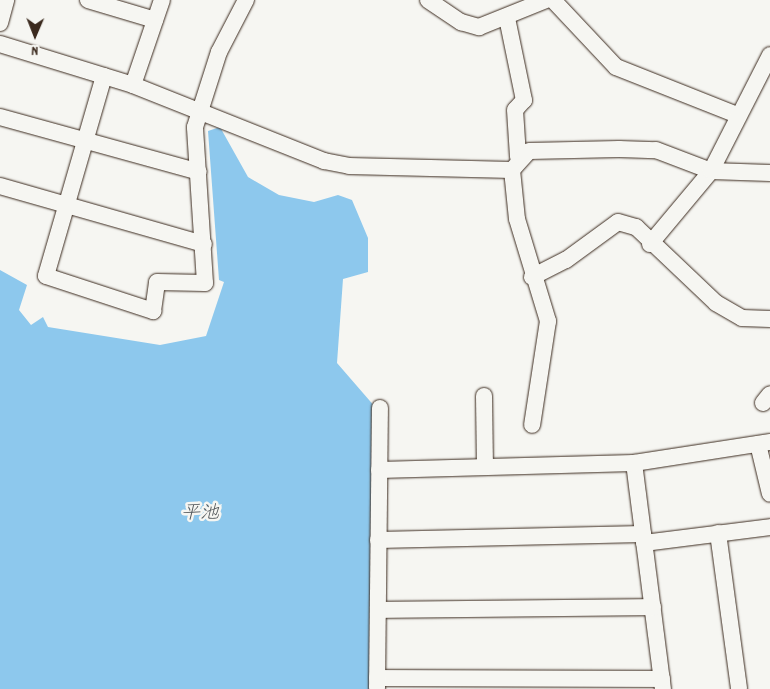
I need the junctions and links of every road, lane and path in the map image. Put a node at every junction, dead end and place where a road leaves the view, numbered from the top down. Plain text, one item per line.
1 (6, 0) edge
2 (88, 0) edge
3 (162, 0) edge
4 (246, 0) edge
5 (428, 0) edge
6 (546, 0) edge
7 (552, 0) edge
8 (507, 18) junction
9 (155, 20) junction
10 (0, 23) edge
11 (0, 44) edge
12 (770, 55) edge
13 (104, 76) junction
14 (133, 85) junction
15 (202, 109) junction
16 (737, 115) junction
17 (0, 118) edge
18 (85, 140) junction
19 (515, 164) junction
20 (711, 171) junction
21 (199, 172) junction
22 (770, 173) edge
23 (0, 186) edge
24 (66, 205) junction
25 (204, 244) junction
26 (650, 244) junction
27 (532, 277) junction
28 (770, 319) edge
29 (484, 396) dead end
30 (380, 408) dead end
31 (532, 425) dead end
32 (764, 443) edge
33 (634, 463) junction
34 (485, 467) junction
35 (379, 470) junction
36 (770, 494) edge
37 (770, 527) edge
38 (718, 533) junction
39 (644, 539) junction
40 (378, 540) junction
41 (653, 607) junction
42 (378, 610) junction
43 (377, 683) edge
44 (663, 684) edge
45 (739, 689) edge

1 - 10 street
2 - 9 street
3 - 9 street
4 - 15 street
5 - 8 street
6 - 8 street
7 - 16 street
8 - 19 street
9 - 14 street
11 - 13 street
12 - 16 street
13 - 14 street
13 - 18 street
14 - 15 street
15 - 19 street
15 - 21 street
16 - 20 street
17 - 18 street
18 - 21 street
18 - 24 street
19 - 20 street
19 - 27 street
20 - 22 street
20 - 26 street
21 - 25 street
23 - 24 street
24 - 25 street
24 - 25 street
26 - 27 street
26 - 28 street
27 - 31 street
29 - 34 street
30 - 35 street
32 - 33 street
32 - 36 street
33 - 34 street
33 - 39 street
34 - 35 street
35 - 40 street
37 - 38 street
38 - 39 street
38 - 45 street
39 - 40 street
39 - 41 street
40 - 42 street
41 - 42 street
41 - 44 street
42 - 43 street
43 - 44 street

